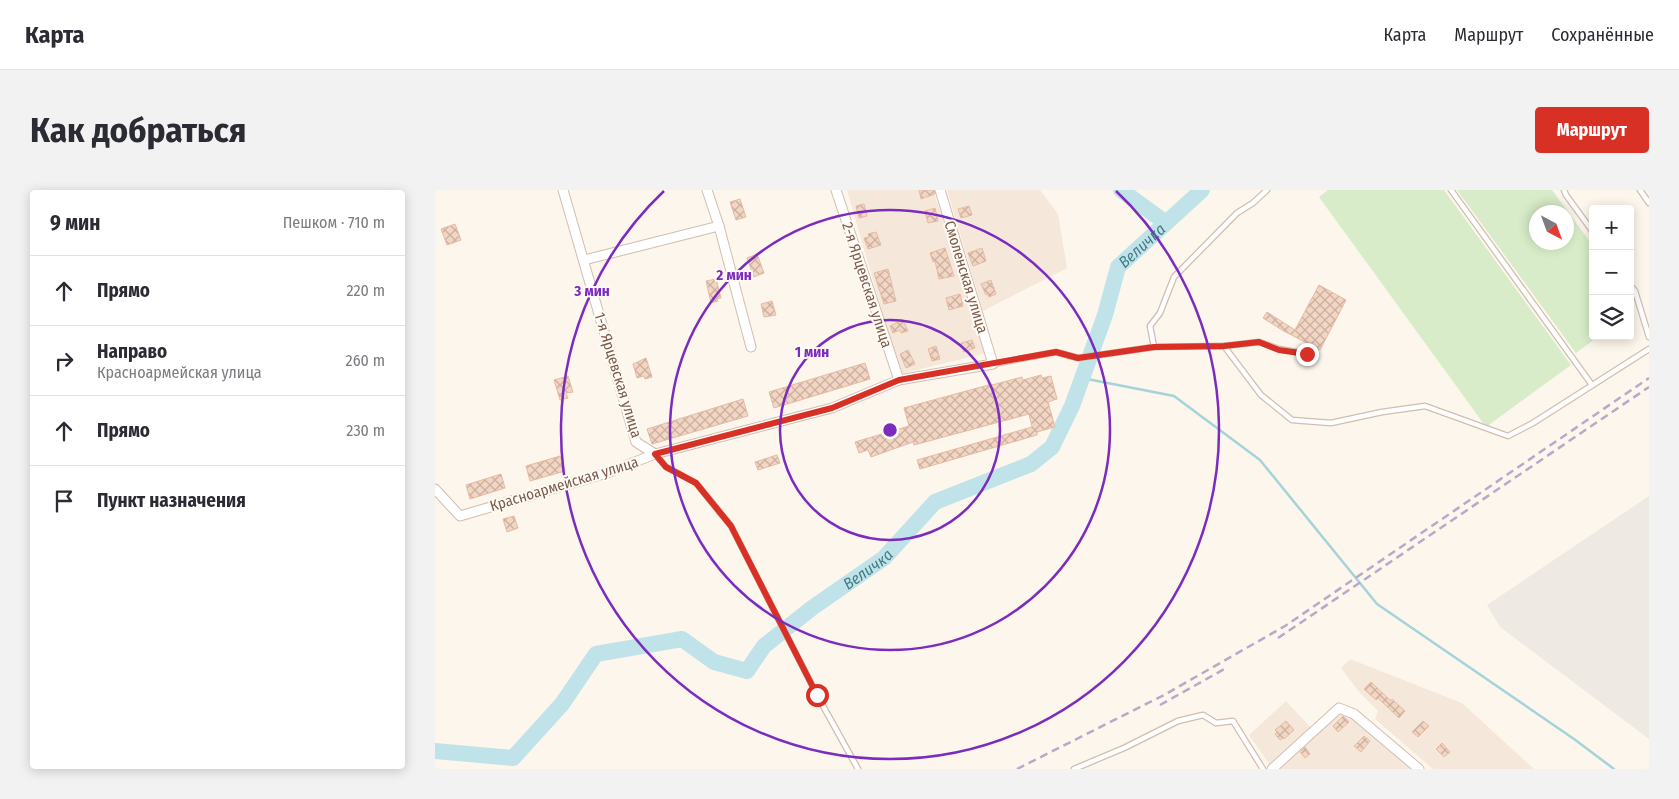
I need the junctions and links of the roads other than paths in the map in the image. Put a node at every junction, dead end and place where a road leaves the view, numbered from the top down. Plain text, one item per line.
1 (563, 190) edge
2 (707, 190) edge
3 (836, 190) edge
4 (940, 190) edge
5 (1267, 190) edge
6 (1451, 190) edge
7 (1564, 190) edge
8 (1640, 190) edge
9 (1649, 203) edge
10 (719, 226) junction
11 (1589, 227) edge
12 (583, 260) junction
13 (1634, 290) edge
14 (1649, 337) edge
15 (751, 346) dead end
16 (1224, 346) junction
17 (1154, 347) junction
18 (1649, 349) edge
19 (1307, 354) dead end
20 (993, 364) junction
21 (899, 380) junction
22 (1593, 385) junction
23 (655, 454) junction
24 (435, 489) edge
25 (858, 769) edge
26 (1074, 769) edge
27 (1263, 769) edge
28 (1272, 769) edge
29 (1419, 769) edge

1 - 12 street, 1-я Ярцевская улица
2 - 10 street
3 - 21 street, 2-я Ярцевская улица
4 - 20 street, Смоленская улица
5 - 17 lane
6 - 22 lane
7 - 11 lane
8 - 9 lane
10 - 12 street
10 - 15 street
12 - 23 street, 1-я Ярцевская улица
13 - 14 lane
16 - 17 lane
16 - 19 lane
16 - 22 lane
17 - 20 lane
18 - 22 lane
20 - 21 street, Красноармейская улица
21 - 23 street, Красноармейская улица
23 - 24 street, Красноармейская улица
23 - 25 lane
26 - 27 lane
28 - 29 street

